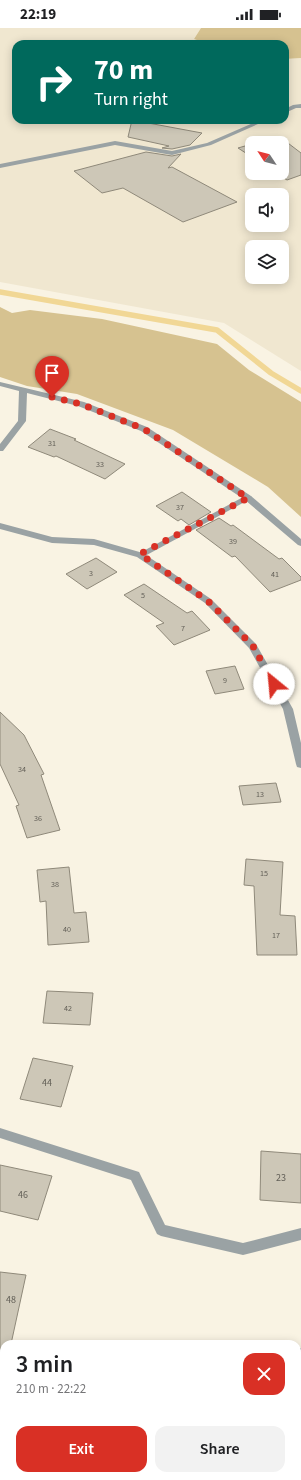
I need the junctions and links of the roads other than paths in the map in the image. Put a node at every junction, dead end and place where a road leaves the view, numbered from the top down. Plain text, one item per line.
1 (301, 106) edge
2 (289, 109) edge
3 (255, 124) edge
4 (0, 166) edge
5 (0, 384) edge
6 (23, 390) junction
7 (0, 449) edge
8 (248, 498) junction
9 (0, 526) edge
10 (301, 543) edge
11 (140, 554) junction
12 (301, 764) edge
13 (0, 1133) edge
14 (301, 1234) edge

1 - 2 lane
3 - 4 lane
5 - 6 street
6 - 7 street
6 - 8 street
8 - 10 street
8 - 11 lane
9 - 11 street
11 - 12 street
13 - 14 lane

